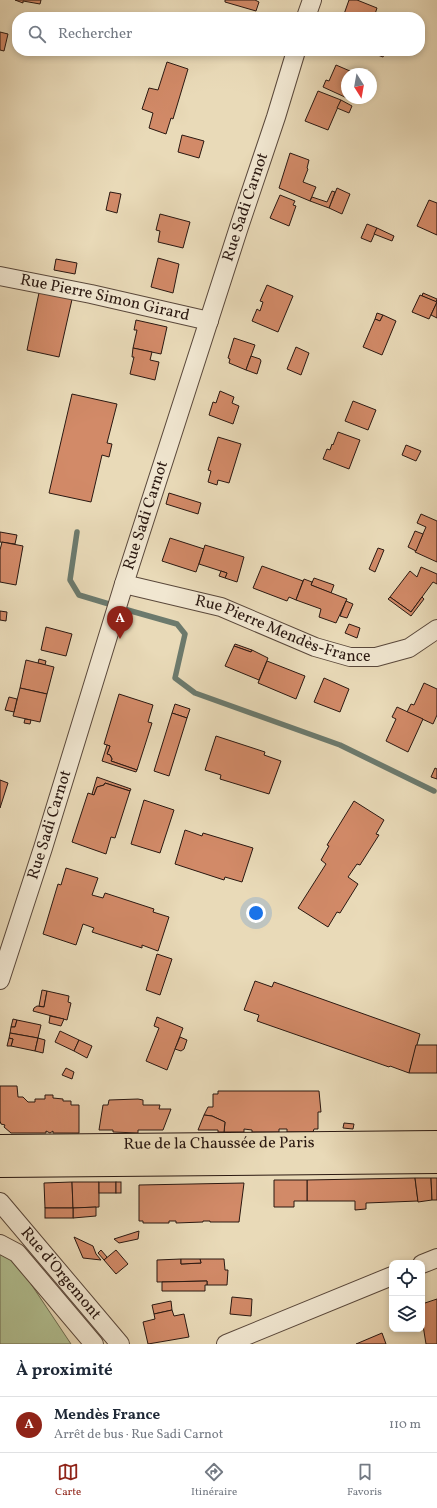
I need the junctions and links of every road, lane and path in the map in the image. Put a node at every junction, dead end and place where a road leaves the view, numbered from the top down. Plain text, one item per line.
1 (312, 0) edge
2 (308, 12) edge
3 (294, 56) edge
4 (0, 276) edge
5 (209, 321) junction
6 (124, 584) junction
7 (437, 629) edge
8 (0, 980) edge
9 (437, 1142) edge
10 (0, 1146) edge
11 (437, 1162) edge
12 (0, 1166) edge
13 (0, 1203) edge
14 (0, 1244) edge
15 (437, 1258) edge
16 (425, 1263) edge
17 (389, 1277) edge
18 (94, 1344) edge
19 (120, 1344) edge
20 (226, 1344) edge

1 - 2 street
3 - 5 street, Rue Sadi Carnot
4 - 5 street, Rue Pierre Simon Girard
5 - 6 street, Rue Sadi Carnot
6 - 7 street, Rue Pierre Mendès-France
6 - 8 street, Rue Sadi Carnot
9 - 10 main road, Rue de la Chaussée de Paris
11 - 12 main road, Rue de la Chaussée de Paris
13 - 19 street, Rue d'Orgemont
14 - 18 street, Rue d'Orgemont
15 - 16 street
17 - 20 street

